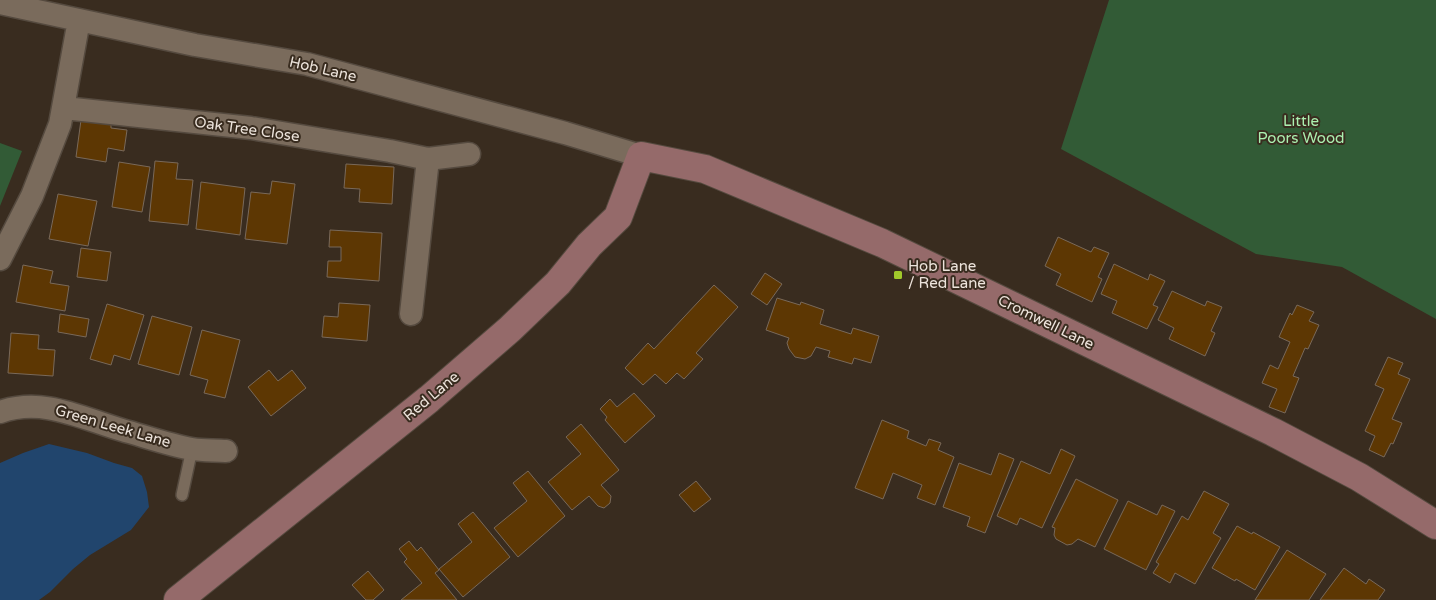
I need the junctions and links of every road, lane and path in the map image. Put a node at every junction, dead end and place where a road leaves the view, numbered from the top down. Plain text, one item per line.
1 (0, 3) edge
2 (79, 20) junction
3 (64, 108) junction
4 (469, 154) dead end
5 (641, 156) junction
6 (428, 159) junction
7 (0, 259) edge
8 (411, 314) dead end
9 (0, 412) edge
10 (192, 449) junction
11 (226, 451) dead end
12 (182, 495) dead end
13 (1436, 525) edge
14 (186, 598) edge

1 - 2 street, Hob Lane
2 - 3 street
2 - 5 street, Hob Lane
3 - 6 street, Oak Tree Close
3 - 7 street
4 - 6 street, Oak Tree Close
5 - 13 street, Cromwell Lane
5 - 14 street, Red Lane
6 - 8 street
9 - 10 street, Green Leek Lane
10 - 11 street, Green Leek Lane
10 - 12 lane

